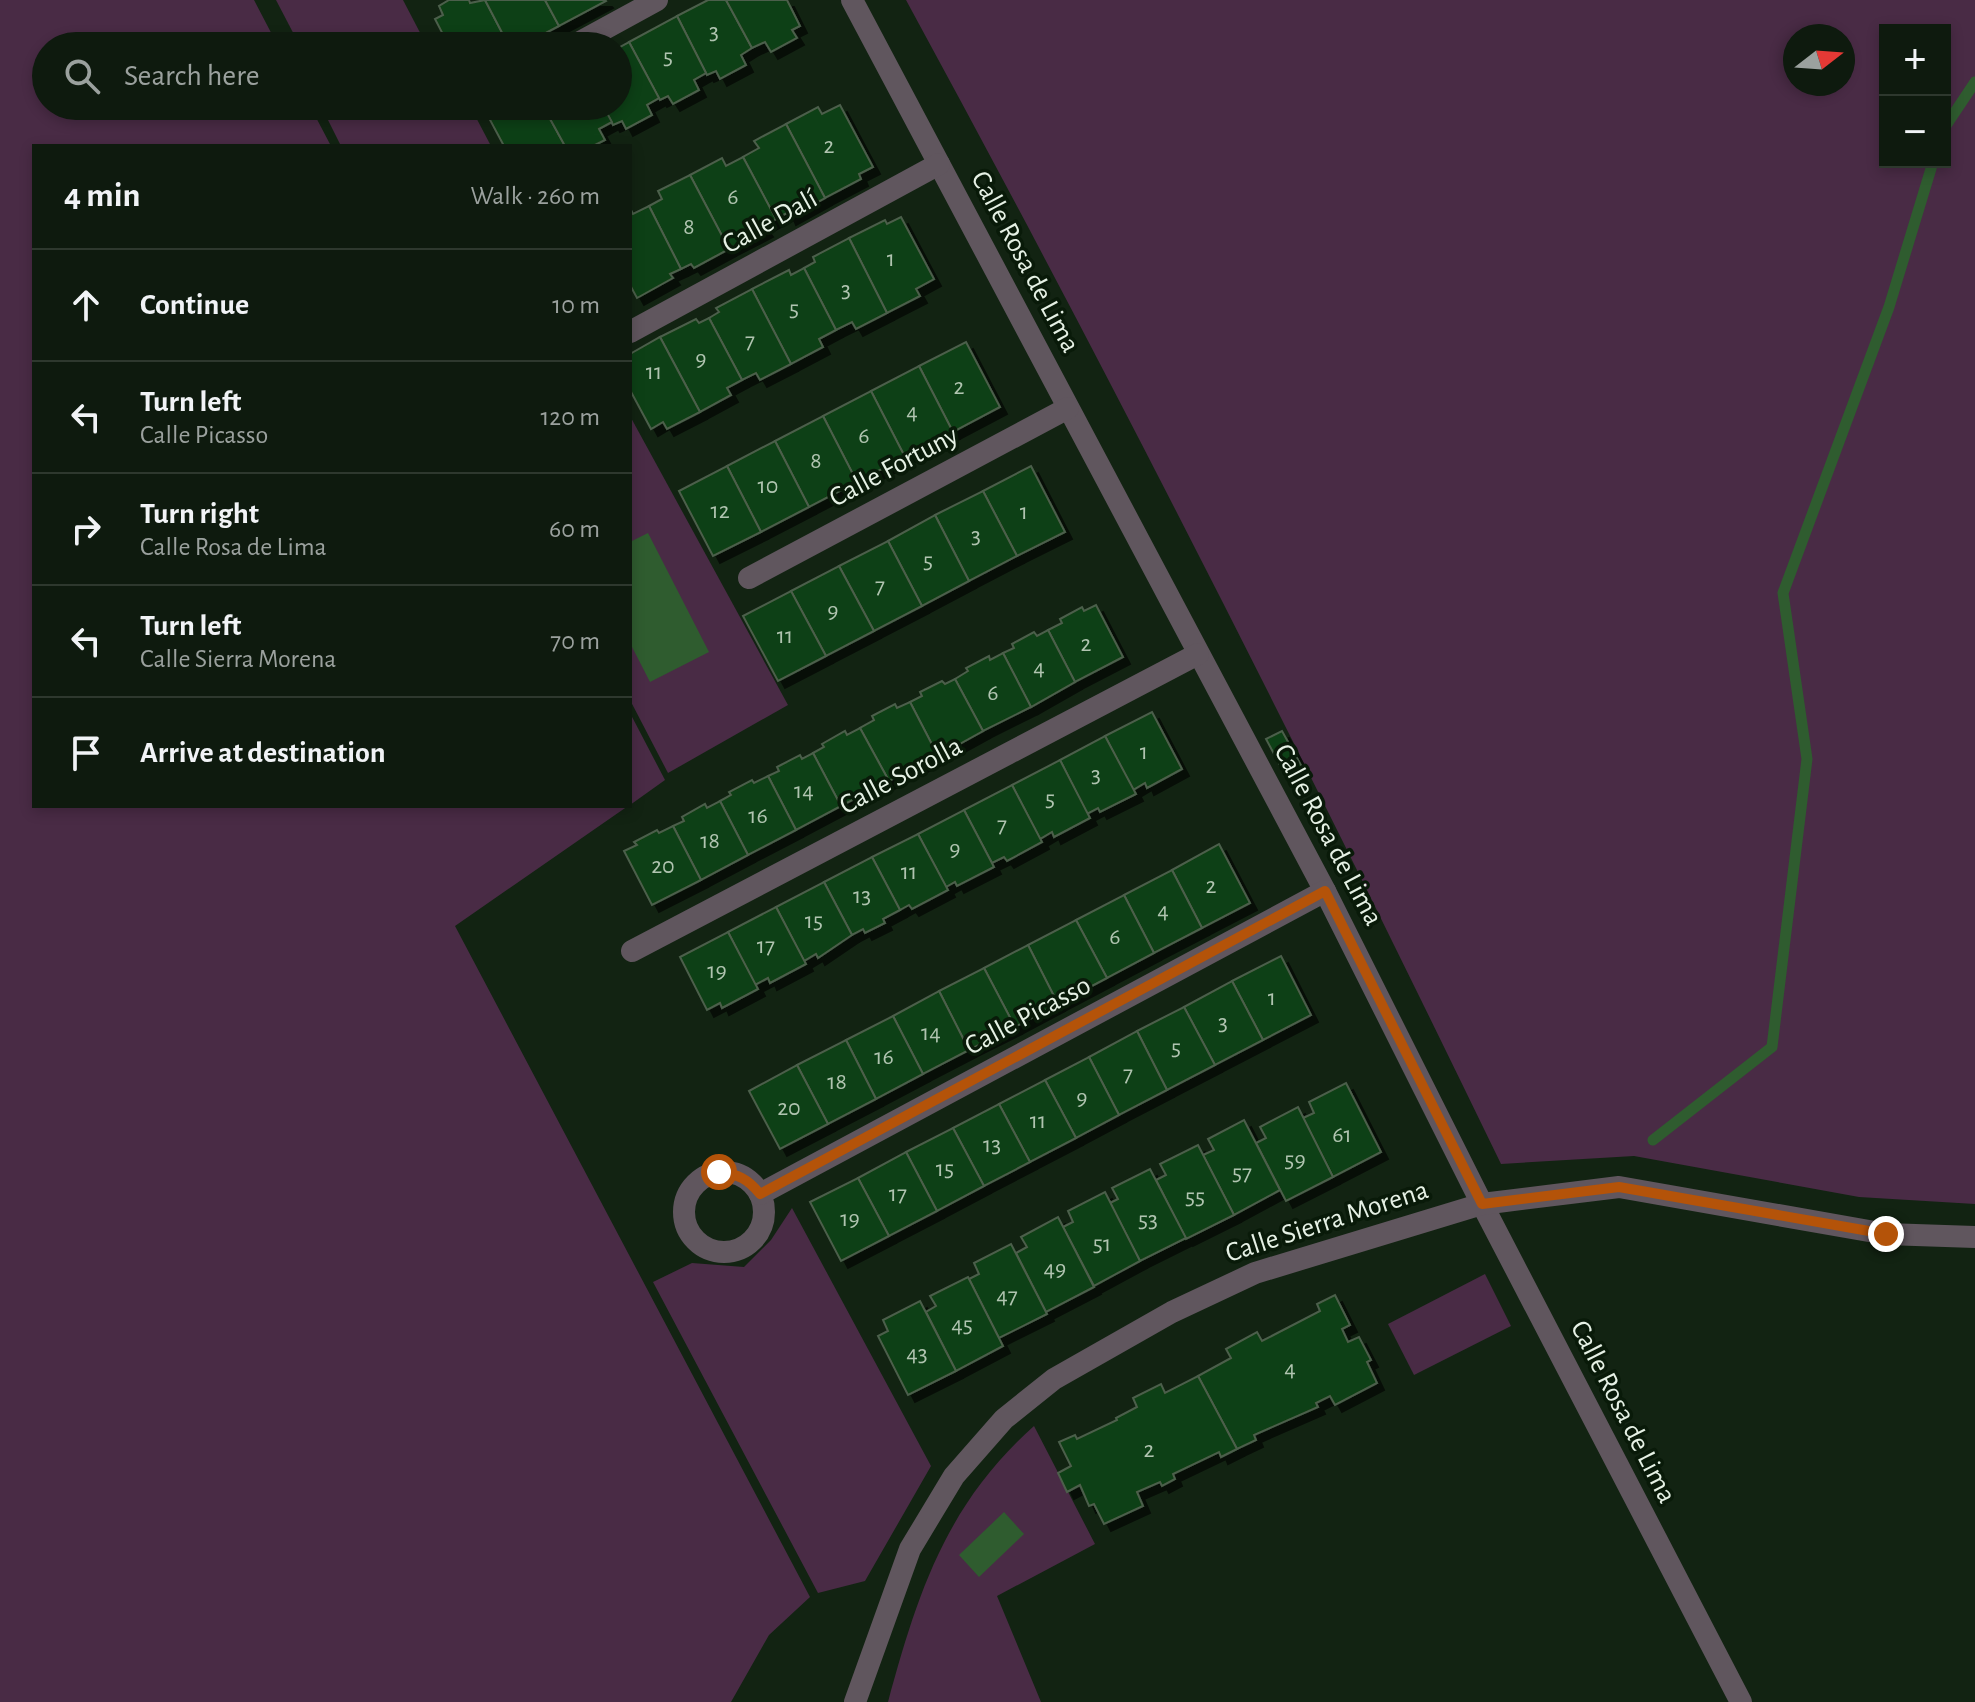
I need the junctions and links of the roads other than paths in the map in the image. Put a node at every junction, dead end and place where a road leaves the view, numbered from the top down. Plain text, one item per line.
1 (657, 0) edge
2 (852, 0) edge
3 (599, 32) edge
4 (939, 164) junction
5 (632, 331) edge
6 (1068, 408) junction
7 (749, 578) dead end
8 (1198, 654) junction
9 (1325, 891) junction
10 (632, 951) dead end
11 (760, 1194) dead end
12 (1482, 1204) junction
13 (1975, 1237) edge
14 (855, 1702) edge
15 (1741, 1702) edge

1 - 3 street
2 - 4 street, Calle Rosa de Lima
4 - 5 street, Calle Dalí
4 - 6 street, Calle Rosa de Lima
6 - 7 street, Calle Fortuny
6 - 8 street, Calle Rosa de Lima
8 - 9 street, Calle Rosa de Lima
8 - 10 street, Calle Sorolla
9 - 11 street, Calle Picasso
9 - 12 street, Calle Rosa de Lima
12 - 13 street, Calle Sierra Morena
12 - 14 street, Calle Sierra Morena
12 - 15 street, Calle Rosa de Lima

